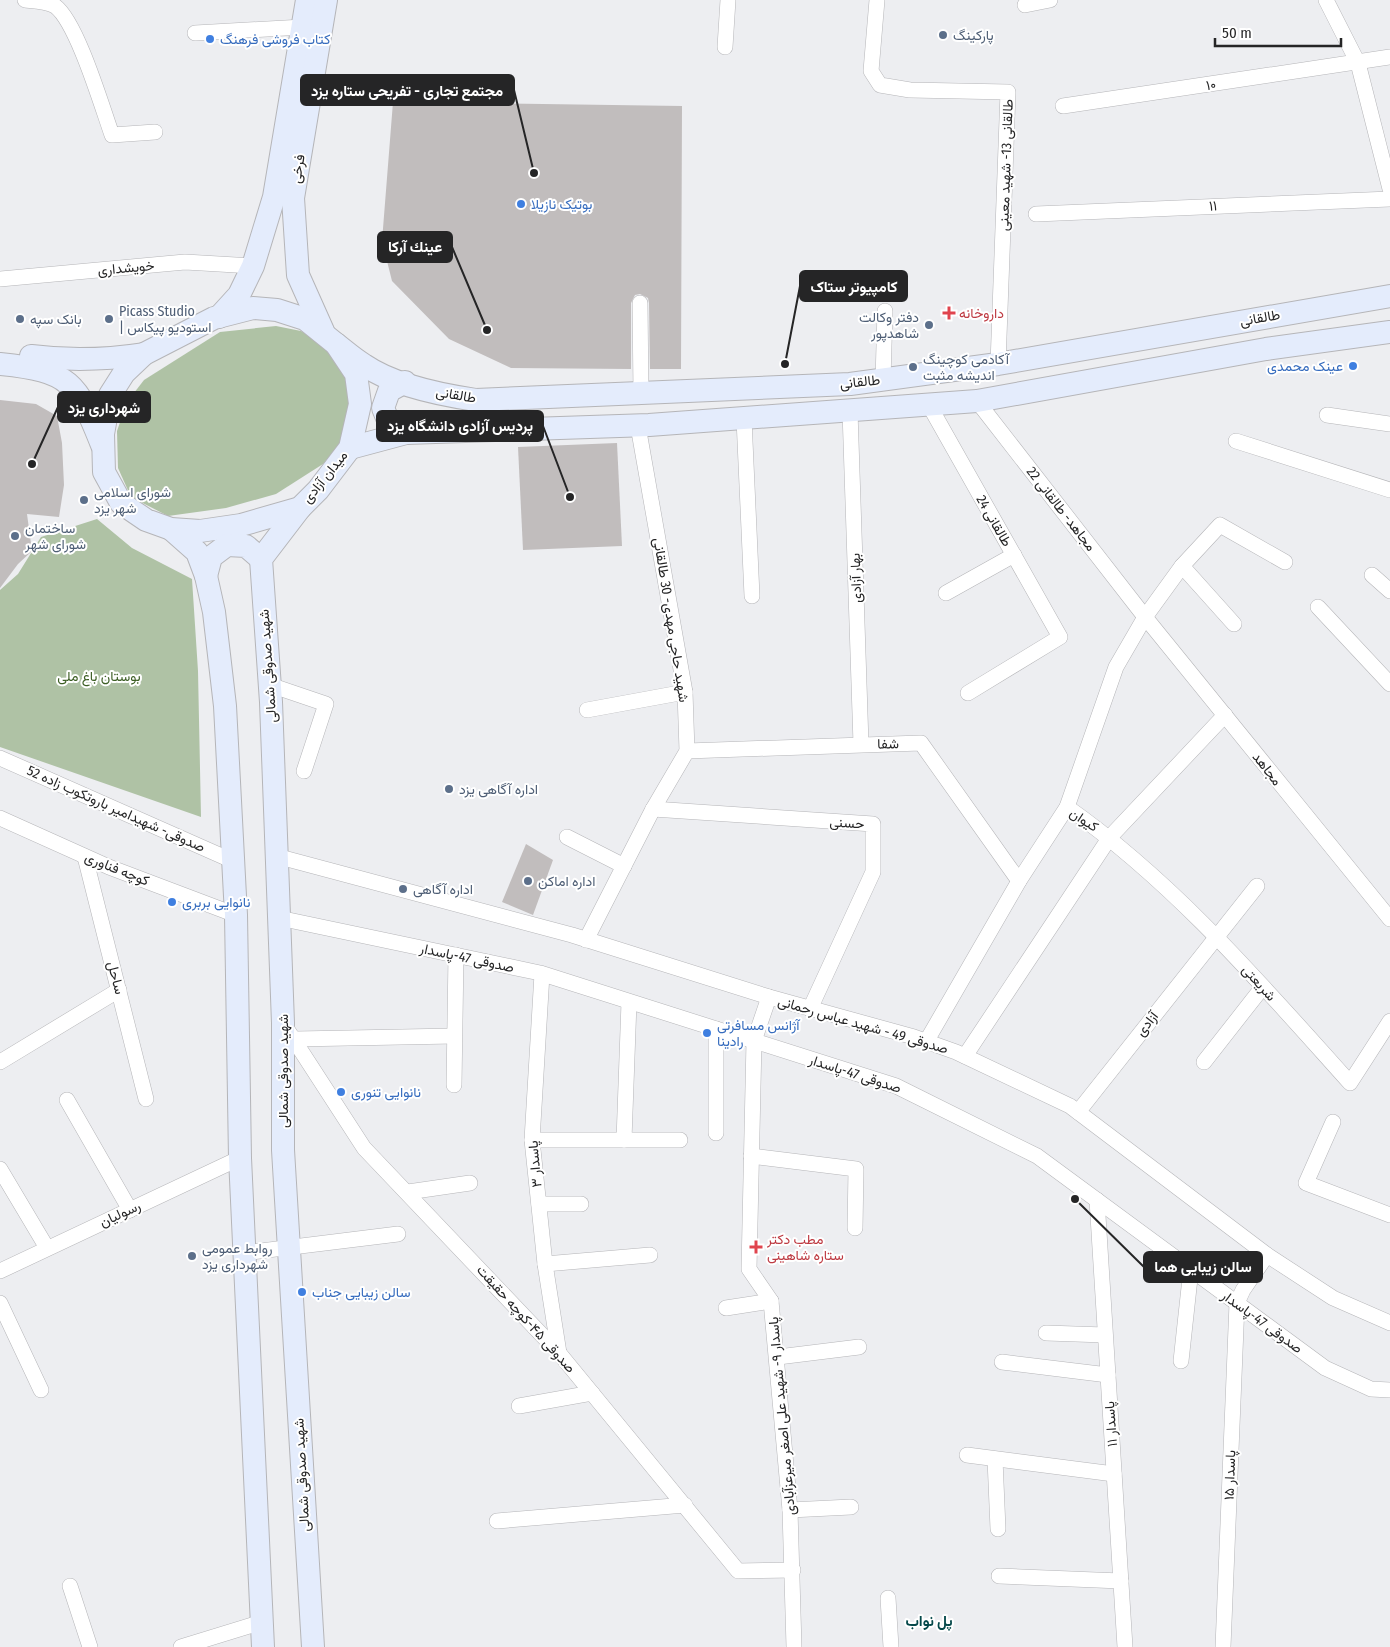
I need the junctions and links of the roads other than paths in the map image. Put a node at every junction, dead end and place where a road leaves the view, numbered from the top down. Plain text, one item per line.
1 (25, 0) edge
2 (307, 0) edge
3 (326, 0) edge
4 (728, 0) edge
5 (877, 0) edge
6 (1050, 0) edge
7 (1326, 0) edge
8 (1025, 6) dead end
9 (303, 27) junction
10 (194, 32) dead end
11 (725, 47) dead end
12 (1390, 57) edge
13 (1358, 63) junction
14 (1064, 106) dead end
15 (1383, 127) edge
16 (155, 132) dead end
17 (1390, 189) edge
18 (1390, 199) edge
19 (1036, 214) dead end
20 (253, 266) junction
21 (0, 279) edge
22 (1390, 296) edge
23 (640, 303) dead end
24 (885, 311) dead end
25 (219, 318) junction
26 (1390, 332) edge
27 (330, 339) junction
28 (0, 353) edge
29 (144, 354) junction
30 (0, 364) edge
31 (998, 364) junction
32 (883, 380) junction
33 (405, 382) junction
34 (641, 393) junction
35 (977, 401) junction
36 (929, 405) junction
37 (850, 412) junction
38 (1327, 415) dead end
39 (744, 419) junction
40 (1390, 424) edge
41 (638, 426) junction
42 (406, 433) junction
43 (1236, 441) dead end
44 (350, 448) junction
45 (104, 449) junction
46 (1390, 490) edge
47 (300, 508) junction
48 (171, 529) junction
49 (1014, 556) junction
50 (261, 559) junction
51 (1285, 562) dead end
52 (1182, 566) junction
53 (1372, 575) dead end
54 (206, 576) junction
55 (1390, 591) edge
56 (946, 593) dead end
57 (752, 596) dead end
58 (1318, 607) dead end
59 (1145, 617) junction
60 (1234, 624) dead end
61 (1390, 684) edge
62 (270, 685) junction
63 (685, 692) junction
64 (968, 693) dead end
65 (587, 710) dead end
66 (1225, 715) junction
67 (862, 744) junction
68 (687, 751) junction
69 (0, 758) edge
70 (304, 770) dead end
71 (1067, 807) junction
72 (653, 809) junction
73 (0, 818) edge
74 (567, 837) dead end
75 (1110, 837) junction
76 (276, 856) junction
77 (85, 857) junction
78 (233, 861) junction
79 (624, 866) junction
80 (1019, 881) junction
81 (1257, 886) dead end
82 (236, 915) junction
83 (279, 918) junction
84 (1390, 920) edge
85 (1217, 936) junction
86 (586, 940) junction
87 (456, 955) junction
88 (542, 974) junction
89 (1262, 988) junction
90 (118, 990) junction
91 (769, 998) junction
92 (630, 1002) junction
93 (810, 1009) junction
94 (1390, 1021) edge
95 (716, 1029) junction
96 (289, 1031) junction
97 (454, 1036) junction
98 (754, 1041) junction
99 (926, 1042) junction
100 (965, 1056) junction
101 (0, 1062) edge
102 (1204, 1062) dead end
103 (454, 1085) dead end
104 (146, 1099) dead end
105 (67, 1100) dead end
106 (1078, 1112) junction
107 (1333, 1122) dead end
108 (716, 1133) dead end
109 (532, 1140) junction
110 (624, 1140) junction
111 (680, 1140) dead end
112 (751, 1156) junction
113 (240, 1158) junction
114 (0, 1169) edge
115 (470, 1183) dead end
116 (408, 1192) junction
117 (1097, 1200) junction
118 (539, 1204) junction
119 (581, 1204) dead end
120 (130, 1210) junction
121 (1390, 1215) edge
122 (855, 1228) dead end
123 (398, 1234) dead end
124 (47, 1248) junction
125 (289, 1248) junction
126 (244, 1253) junction
127 (650, 1255) dead end
128 (1264, 1260) junction
129 (545, 1264) junction
130 (1191, 1270) junction
131 (0, 1271) edge
132 (1240, 1297) junction
133 (772, 1301) junction
134 (0, 1303) edge
135 (726, 1308) dead end
136 (1390, 1323) edge
137 (1046, 1333) dead end
138 (1105, 1335) junction
139 (859, 1347) dead end
140 (559, 1353) junction
141 (778, 1357) junction
142 (1181, 1361) dead end
143 (1002, 1362) dead end
144 (1108, 1375) junction
145 (41, 1390) dead end
146 (1390, 1390) edge
147 (592, 1393) junction
148 (518, 1406) dead end
149 (967, 1455) dead end
150 (994, 1458) junction
151 (1114, 1474) junction
152 (685, 1505) junction
153 (851, 1507) dead end
154 (790, 1510) junction
155 (497, 1522) dead end
156 (998, 1529) dead end
157 (793, 1570) junction
158 (999, 1576) dead end
159 (1121, 1581) junction
160 (70, 1586) dead end
161 (888, 1598) dead end
162 (262, 1622) junction
163 (90, 1647) edge
164 (182, 1647) edge
165 (263, 1647) edge
166 (312, 1647) edge
167 (794, 1647) edge
168 (891, 1647) edge
169 (1125, 1647) edge
170 (1223, 1647) edge

1 - 16 street
2 - 9 main road, فرخی
3 - 27 main road, فرخی
4 - 11 street
5 - 31 street, طالقانی 13- شهید معینی
6 - 8 street
7 - 13 street
9 - 10 street
9 - 20 main road, فرخی
12 - 13 street, ۱۰
13 - 14 street, ۱۰
13 - 15 street
15 - 17 street
18 - 19 street, ۱۱
20 - 21 street, خویشداری
20 - 25 main road, فرخی
22 - 31 main road, طالقانی
23 - 34 street
24 - 32 street
25 - 27 main road, میدان آزادی
25 - 29 main road, میدان آزادی
26 - 35 main road, طالقانی
27 - 33 main road, طالقانی
27 - 44 main road, میدان آزادی
28 - 29 main road
29 - 45 main road, میدان آزادی
30 - 45 main road
31 - 32 main road, طالقانی
32 - 34 main road, طالقانی
33 - 34 main road, طالقانی
33 - 42 main road
35 - 36 main road, طالقانی
35 - 59 street, مجاهد- طالقانی 22
36 - 37 main road, طالقانی
36 - 49 street, طالقانی 24
37 - 39 main road, طالقانی
37 - 67 street, بهار آزادی
38 - 40 street
39 - 41 main road, طالقانی
39 - 57 street
41 - 42 main road, طالقانی
41 - 63 street, شهید حاجی مهدی- 30 طالقانی
42 - 44 main road, طالقانی
43 - 46 street
44 - 47 main road, میدان آزادی
45 - 48 main road, میدان آزادی
47 - 48 main road, میدان آزادی
47 - 50 main road
48 - 54 main road
49 - 56 street
49 - 64 street, طالقانی 24
50 - 54 main road
50 - 62 main road, شهید صدوقی شمالی
51 - 52 street
52 - 59 street
52 - 60 street
53 - 55 street
54 - 78 main road
58 - 61 street
59 - 66 street, مجاهد
59 - 71 street
62 - 70 street
62 - 76 main road, شهید صدوقی شمالی
63 - 65 street
63 - 68 street, شهید حاجی مهدی- 30 طالقانی
66 - 75 street
66 - 84 street, مجاهد
67 - 68 street, شفا
67 - 80 street, شفا
68 - 72 street
69 - 78 street, 52 صدوقی- شهیدامیر باروتکوب زاده
71 - 75 street, کیوان
71 - 80 street, کیوان
72 - 79 street
72 - 93 street, حسنی
73 - 77 street, کوچه فناوری
74 - 79 street
75 - 85 street, شریعتی
75 - 100 street, کیوان
76 - 83 main road, شهید صدوقی شمالی
76 - 86 street, صدوقی 49 - شهید عباس رحمانی
77 - 82 street, کوچه فناوری
77 - 90 street, ساحل
78 - 82 main road
79 - 86 street
80 - 99 street, کیوان
81 - 85 street, آزادی
82 - 113 main road
83 - 87 street, صدوقی 47-پاسدار
83 - 96 main road, شهید صدوقی شمالی
85 - 89 street, شریعتی
85 - 106 street, آزادی
86 - 91 street, صدوقی 49 - شهید عباس رحمانی
87 - 88 street, صدوقی 47-پاسدار
87 - 97 street
88 - 92 street, صدوقی 47-پاسدار
88 - 109 street, پاسدار ۳
89 - 94 street, شریعتی
89 - 102 street
90 - 101 street
90 - 104 street, ساحل
91 - 93 street, صدوقی 49 - شهید عباس رحمانی
91 - 98 street, پاسدار ۹- شهید علی اصغر میرعزآبادی
92 - 95 street, صدوقی 47-پاسدار
92 - 110 street
93 - 99 street, صدوقی 49 - شهید عباس رحمانی
95 - 98 street, صدوقی 47-پاسدار
95 - 108 street
96 - 97 street
96 - 116 street, صدوقی ۴۵-کوچه حقیقت
96 - 125 main road, شهید صدوقی شمالی
97 - 103 street
98 - 112 street, پاسدار ۹- شهید علی اصغر میرعزآبادی
98 - 117 street, صدوقی 47-پاسدار
99 - 100 street, صدوقی 49 - شهید عباس رحمانی
100 - 106 street, صدوقی 49 - شهید عباس رحمانی
105 - 120 street
106 - 128 street, صدوقی 49 - شهید عباس رحمانی
107 - 121 street
109 - 110 street
109 - 118 street, پاسدار ۳
110 - 111 street
112 - 122 street
112 - 133 street, پاسدار ۹- شهید علی اصغر میرعزآبادی
113 - 120 street, رسولیان
113 - 126 main road
114 - 124 street
115 - 116 street
116 - 140 street, صدوقی ۴۵-کوچه حقیقت
117 - 130 street, صدوقی 47-پاسدار
117 - 138 street, پاسدار ۱۱
118 - 119 street
118 - 129 street, پاسدار ۳
120 - 124 street, رسولیان
123 - 125 street
124 - 131 street, رسولیان
125 - 126 street
125 - 166 main road, شهید صدوقی شمالی
126 - 162 main road
127 - 129 street
128 - 132 street
128 - 136 street, صدوقی 49 - شهید عباس رحمانی
129 - 140 street, پاسدار ۳
130 - 132 street, صدوقی 47-پاسدار
130 - 142 street
132 - 146 street, صدوقی 47-پاسدار
132 - 170 street, پاسدار ۱۵
133 - 135 street
133 - 141 street, پاسدار ۹- شهید علی اصغر میرعزآبادی
134 - 145 street
137 - 138 street
138 - 144 street, پاسدار ۱۱
139 - 141 street
140 - 147 street, صدوقی ۴۵-کوچه حقیقت
141 - 154 street, پاسدار ۹- شهید علی اصغر میرعزآبادی
143 - 144 street
144 - 151 street, پاسدار ۱۱
147 - 148 street
147 - 152 street, صدوقی ۴۵-کوچه حقیقت
149 - 150 street
150 - 151 street
150 - 156 street
151 - 159 street, پاسدار ۱۱
152 - 155 street
152 - 157 street, صدوقی ۴۵-کوچه حقیقت
153 - 154 street
154 - 157 street, پاسدار ۹- شهید علی اصغر میرعزآبادی
157 - 167 street, پاسدار ۹- شهید علی اصغر میرعزآبادی
158 - 159 street
159 - 169 street, پاسدار ۱۱
160 - 163 street
161 - 168 street
162 - 164 street
162 - 165 main road

